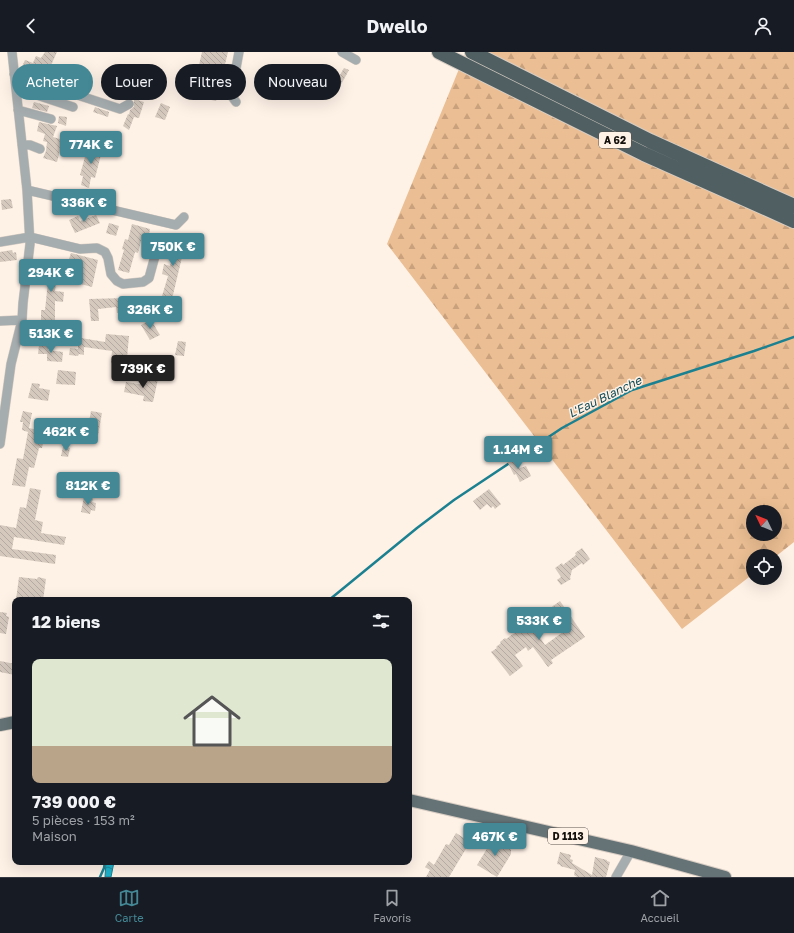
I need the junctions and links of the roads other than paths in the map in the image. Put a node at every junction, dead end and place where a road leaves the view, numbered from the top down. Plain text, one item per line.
1 (12, 52) edge
2 (239, 52) edge
3 (342, 52) edge
4 (439, 52) edge
5 (472, 52) edge
6 (356, 60) dead end
7 (13, 64) edge
8 (17, 100) edge
9 (52, 100) edge
10 (93, 100) edge
11 (236, 102) dead end
12 (128, 104) dead end
13 (73, 107) dead end
14 (18, 110) junction
15 (51, 119) dead end
16 (22, 145) junction
17 (40, 149) dead end
18 (27, 190) junction
19 (794, 206) edge
20 (184, 217) dead end
21 (794, 221) edge
22 (30, 237) junction
23 (0, 242) edge
24 (158, 245) dead end
25 (22, 320) junction
26 (0, 321) edge
27 (3, 392) edge
28 (0, 444) edge
29 (12, 723) edge
30 (0, 725) edge
31 (412, 801) edge
32 (631, 851) junction
33 (616, 877) edge
34 (725, 877) edge

1 - 7 street
2 - 11 street
3 - 6 street
4 - 21 highway, A 62
5 - 19 highway, A 62
8 - 14 street
9 - 13 street
10 - 12 street
14 - 15 street
14 - 16 street
16 - 17 street
16 - 18 street
18 - 20 street
18 - 22 street
22 - 23 street
22 - 24 street
22 - 25 street
25 - 26 street
25 - 27 street
27 - 28 street
29 - 30 main road
31 - 32 main road, D 1113
32 - 33 street
32 - 34 main road, D 1113

